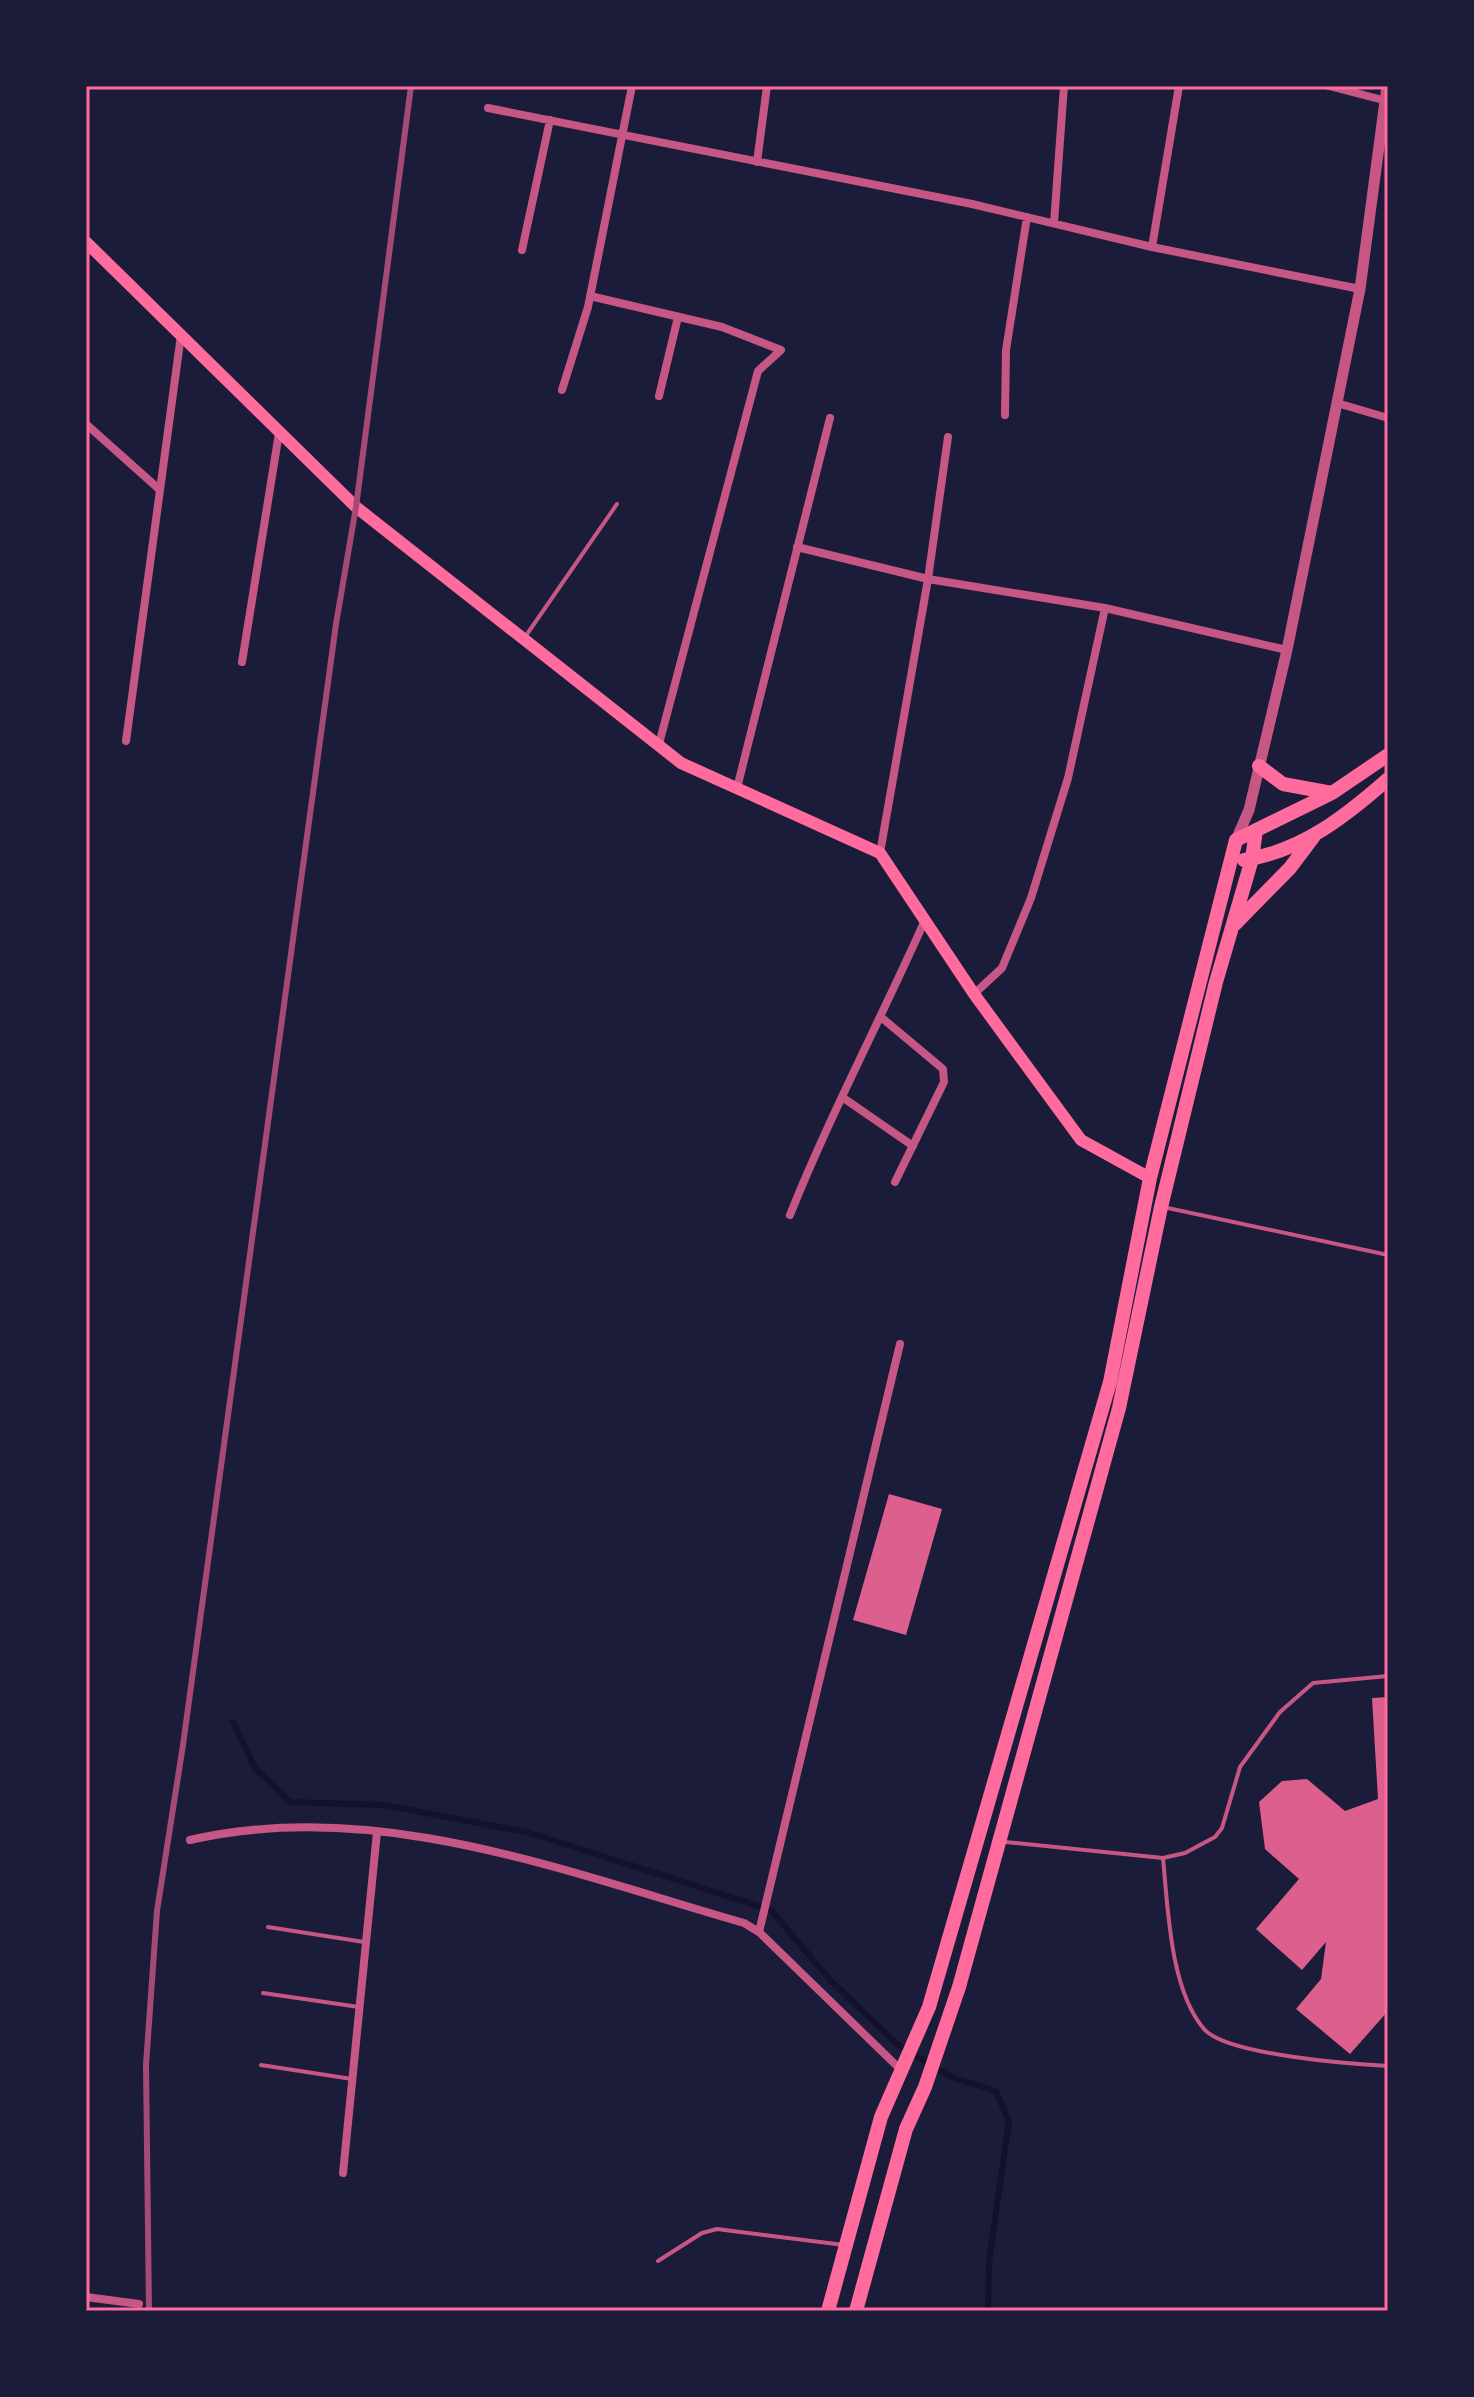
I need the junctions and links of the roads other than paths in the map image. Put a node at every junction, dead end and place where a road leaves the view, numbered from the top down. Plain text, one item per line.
1 (632, 86) edge
2 (767, 86) edge
3 (1064, 86) edge
4 (1179, 86) edge
5 (1329, 86) edge
6 (1387, 86) edge
7 (1387, 101) edge
8 (488, 108) dead end
9 (550, 120) junction
10 (621, 135) junction
11 (757, 162) junction
12 (1027, 217) junction
13 (1054, 223) junction
14 (86, 242) edge
15 (1152, 247) junction
16 (522, 250) dead end
17 (1360, 289) junction
18 (590, 296) junction
19 (678, 317) junction
20 (181, 334) junction
21 (562, 390) dead end
22 (659, 396) dead end
23 (1337, 403) junction
24 (1005, 415) dead end
25 (830, 418) dead end
26 (1388, 418) edge
27 (86, 424) edge
28 (279, 433) junction
29 (948, 437) dead end
30 (160, 490) junction
31 (617, 504) dead end
32 (797, 547) junction
33 (928, 579) junction
34 (1105, 608) junction
35 (524, 639) junction
36 (1287, 650) junction
37 (242, 662) dead end
38 (126, 741) dead end
39 (659, 744) junction
40 (1388, 755) edge
41 (1259, 766) junction
42 (1388, 779) edge
43 (737, 788) junction
44 (1332, 793) junction
45 (1249, 810) junction
46 (1256, 830) junction
47 (1315, 835) junction
48 (1236, 840) junction
49 (880, 853) junction
50 (1252, 859) junction
51 (1231, 862) junction
52 (925, 920) junction
53 (1233, 926) junction
54 (974, 994) junction
55 (882, 1018) junction
56 (842, 1097) junction
57 (913, 1146) junction
58 (1150, 1178) junction
59 (895, 1182) dead end
60 (1161, 1207) junction
61 (790, 1215) dead end
62 (1388, 1255) edge
63 (900, 1344) dead end
64 (1388, 1676) edge
65 (377, 1832) junction
66 (190, 1840) dead end
67 (1000, 1841) junction
68 (1163, 1858) junction
69 (268, 1927) dead end
70 (759, 1932) junction
71 (366, 1942) junction
72 (263, 1993) dead end
73 (359, 2007) junction
74 (261, 2065) dead end
75 (903, 2065) junction
76 (1388, 2066) edge
77 (352, 2079) junction
78 (343, 2173) dead end
79 (846, 2245) junction
80 (658, 2261) dead end
81 (86, 2297) edge
82 (139, 2304) dead end
83 (828, 2311) edge
84 (856, 2311) edge

1 - 10 street
2 - 11 street
3 - 13 street
4 - 15 street
5 - 7 street
6 - 7 street
7 - 17 street
8 - 9 street
9 - 10 street
9 - 16 street
10 - 11 street
10 - 18 street
11 - 12 street
12 - 13 street
12 - 24 street
13 - 15 street
14 - 20 main road
15 - 17 street
17 - 23 street
18 - 19 street
18 - 21 street
19 - 22 street
19 - 39 street
20 - 28 main road
20 - 30 street
23 - 26 street
23 - 36 street
25 - 32 street
27 - 30 street
28 - 35 main road
28 - 37 street
29 - 33 street
30 - 38 street
31 - 35 lane
32 - 33 street
32 - 43 street
33 - 34 street
33 - 49 street
34 - 36 street
34 - 54 street
35 - 39 main road
36 - 41 street
39 - 43 main road
40 - 44 highway
41 - 44 highway
41 - 45 street
42 - 47 highway
43 - 49 main road
44 - 46 highway
45 - 46 street
45 - 48 street
46 - 48 highway
46 - 50 highway
47 - 50 highway
47 - 53 highway
48 - 51 highway
49 - 52 main road
50 - 51 highway
50 - 53 highway
51 - 58 highway
52 - 54 main road
52 - 55 street
53 - 60 highway
54 - 58 main road
55 - 56 street
55 - 57 street
56 - 57 street
56 - 61 street
57 - 59 street
58 - 75 highway
60 - 62 lane
60 - 67 highway
63 - 70 street
64 - 68 lane
65 - 66 street
65 - 70 street
65 - 71 street
67 - 68 lane
67 - 84 highway
68 - 76 lane
69 - 71 lane
70 - 75 street
71 - 73 street
72 - 73 lane
73 - 77 street
74 - 77 lane
75 - 79 highway
77 - 78 street
79 - 80 lane
79 - 83 highway
81 - 82 street

